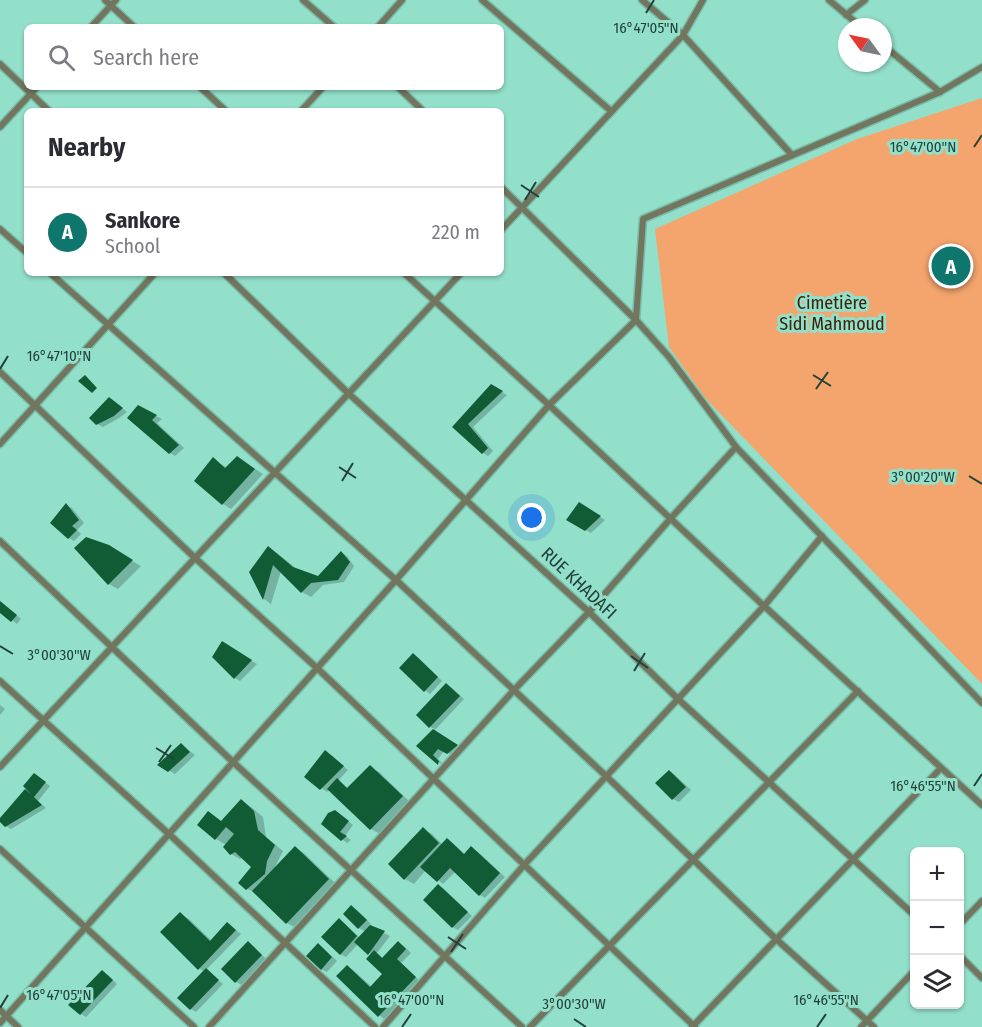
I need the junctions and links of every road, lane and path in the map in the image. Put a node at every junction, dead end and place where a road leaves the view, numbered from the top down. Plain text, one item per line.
1 (105, 0) edge
2 (303, 0) edge
3 (402, 0) edge
4 (482, 0) edge
5 (642, 0) edge
6 (703, 0) edge
7 (828, 0) edge
8 (865, 0) edge
9 (113, 3) edge
10 (846, 15) junction
11 (850, 18) edge
12 (94, 24) edge
13 (131, 24) edge
14 (331, 24) edge
15 (381, 24) edge
16 (683, 35) junction
17 (892, 52) edge
18 (0, 64) edge
19 (982, 67) edge
20 (24, 87) edge
21 (27, 90) edge
22 (34, 90) edge
23 (203, 90) edge
24 (320, 90) edge
25 (401, 90) edge
26 (940, 92) junction
27 (31, 94) junction
28 (46, 108) edge
29 (223, 108) edge
30 (304, 108) edge
31 (420, 108) edge
32 (611, 111) junction
33 (0, 128) edge
34 (792, 155) junction
35 (504, 190) edge
36 (522, 207) junction
37 (504, 227) edge
38 (0, 229) edge
39 (24, 250) edge
40 (53, 276) edge
41 (152, 276) edge
42 (227, 276) edge
43 (407, 276) edge
44 (458, 276) edge
45 (435, 301) junction
46 (636, 321) junction
47 (108, 324) junction
48 (0, 372) edge
49 (348, 393) junction
50 (549, 405) junction
51 (36, 406) junction
52 (0, 444) edge
53 (736, 447) junction
54 (274, 473) junction
55 (465, 500) junction
56 (671, 518) junction
57 (822, 536) junction
58 (0, 541) edge
59 (195, 558) junction
60 (396, 579) junction
61 (765, 606) junction
62 (589, 612) junction
63 (112, 647) junction
64 (317, 668) junction
65 (0, 681) edge
66 (514, 690) junction
67 (858, 691) junction
68 (678, 699) junction
69 (982, 703) edge
70 (43, 721) junction
71 (233, 762) junction
72 (0, 767) edge
73 (941, 768) junction
74 (606, 776) junction
75 (434, 779) junction
76 (770, 781) junction
77 (982, 805) edge
78 (169, 834) junction
79 (0, 849) edge
80 (693, 860) junction
81 (853, 860) junction
82 (525, 864) junction
83 (351, 870) junction
84 (982, 901) edge
85 (910, 911) edge
86 (964, 920) edge
87 (85, 927) junction
88 (776, 939) junction
89 (285, 943) junction
90 (610, 945) junction
91 (445, 957) junction
92 (964, 960) edge
93 (910, 976) edge
94 (982, 978) edge
95 (0, 1010) edge
96 (6, 1016) junction
97 (867, 1021) junction
98 (0, 1023) edge
99 (693, 1026) edge
100 (18, 1027) edge
101 (194, 1027) edge
102 (209, 1027) edge
103 (375, 1027) edge
104 (383, 1027) edge
105 (522, 1027) edge
106 (530, 1027) edge
107 (861, 1027) edge
108 (874, 1027) edge

1 - 9 street
2 - 14 street
3 - 15 street
4 - 32 street
5 - 16 street
6 - 16 street
7 - 10 street
8 - 10 street
9 - 12 street
9 - 13 street
10 - 11 street
16 - 32 street
16 - 34 street
17 - 26 street
18 - 20 street
19 - 26 street
21 - 27 street
22 - 27 street
23 - 29 street
24 - 30 street
25 - 31 street
26 - 34 street
27 - 28 street
27 - 33 street
32 - 36 street
34 - 46 street
35 - 36 street
36 - 37 street
36 - 46 street
38 - 39 street
40 - 47 street
41 - 47 street
42 - 49 street, RUE KHADAFI
43 - 45 street
44 - 45 street
45 - 49 street
45 - 50 street
46 - 50 street
46 - 53 street
47 - 51 street
47 - 54 street
48 - 51 street
49 - 54 street
49 - 55 street, RUE KHADAFI
50 - 55 street
50 - 56 street
51 - 52 street
51 - 59 street
53 - 56 street
53 - 57 street
54 - 59 street
54 - 60 street
55 - 60 street
55 - 62 street, RUE KHADAFI
56 - 61 street
56 - 62 street
57 - 61 street
57 - 69 street
58 - 63 street
59 - 63 street
59 - 64 street
60 - 64 street
60 - 66 street
61 - 67 street
61 - 68 street
62 - 66 street
62 - 68 street, RUE KHADAFI
63 - 70 street
63 - 71 street
64 - 71 street
64 - 75 street
65 - 70 street
66 - 74 street
66 - 75 street
67 - 73 street
67 - 76 street
68 - 74 street
68 - 76 street, RUE KHADAFI
70 - 72 street
70 - 78 street
71 - 78 street
71 - 83 street
73 - 77 street
73 - 81 street
74 - 80 street
74 - 82 street
75 - 82 street
75 - 83 street
76 - 80 street
76 - 81 street, RUE KHADAFI
78 - 87 street
78 - 89 street
79 - 87 street
80 - 88 street
80 - 90 street
81 - 85 street, RUE KHADAFI
81 - 88 street
82 - 90 street
82 - 91 street
83 - 89 street
83 - 91 street
84 - 86 street
87 - 96 street
87 - 101 street
88 - 97 street
88 - 99 street
89 - 102 street
89 - 103 street
90 - 99 street
90 - 106 street
91 - 104 street
91 - 105 street
92 - 94 street
93 - 97 street
95 - 96 street
96 - 98 street
96 - 100 street
97 - 107 street
97 - 108 street

